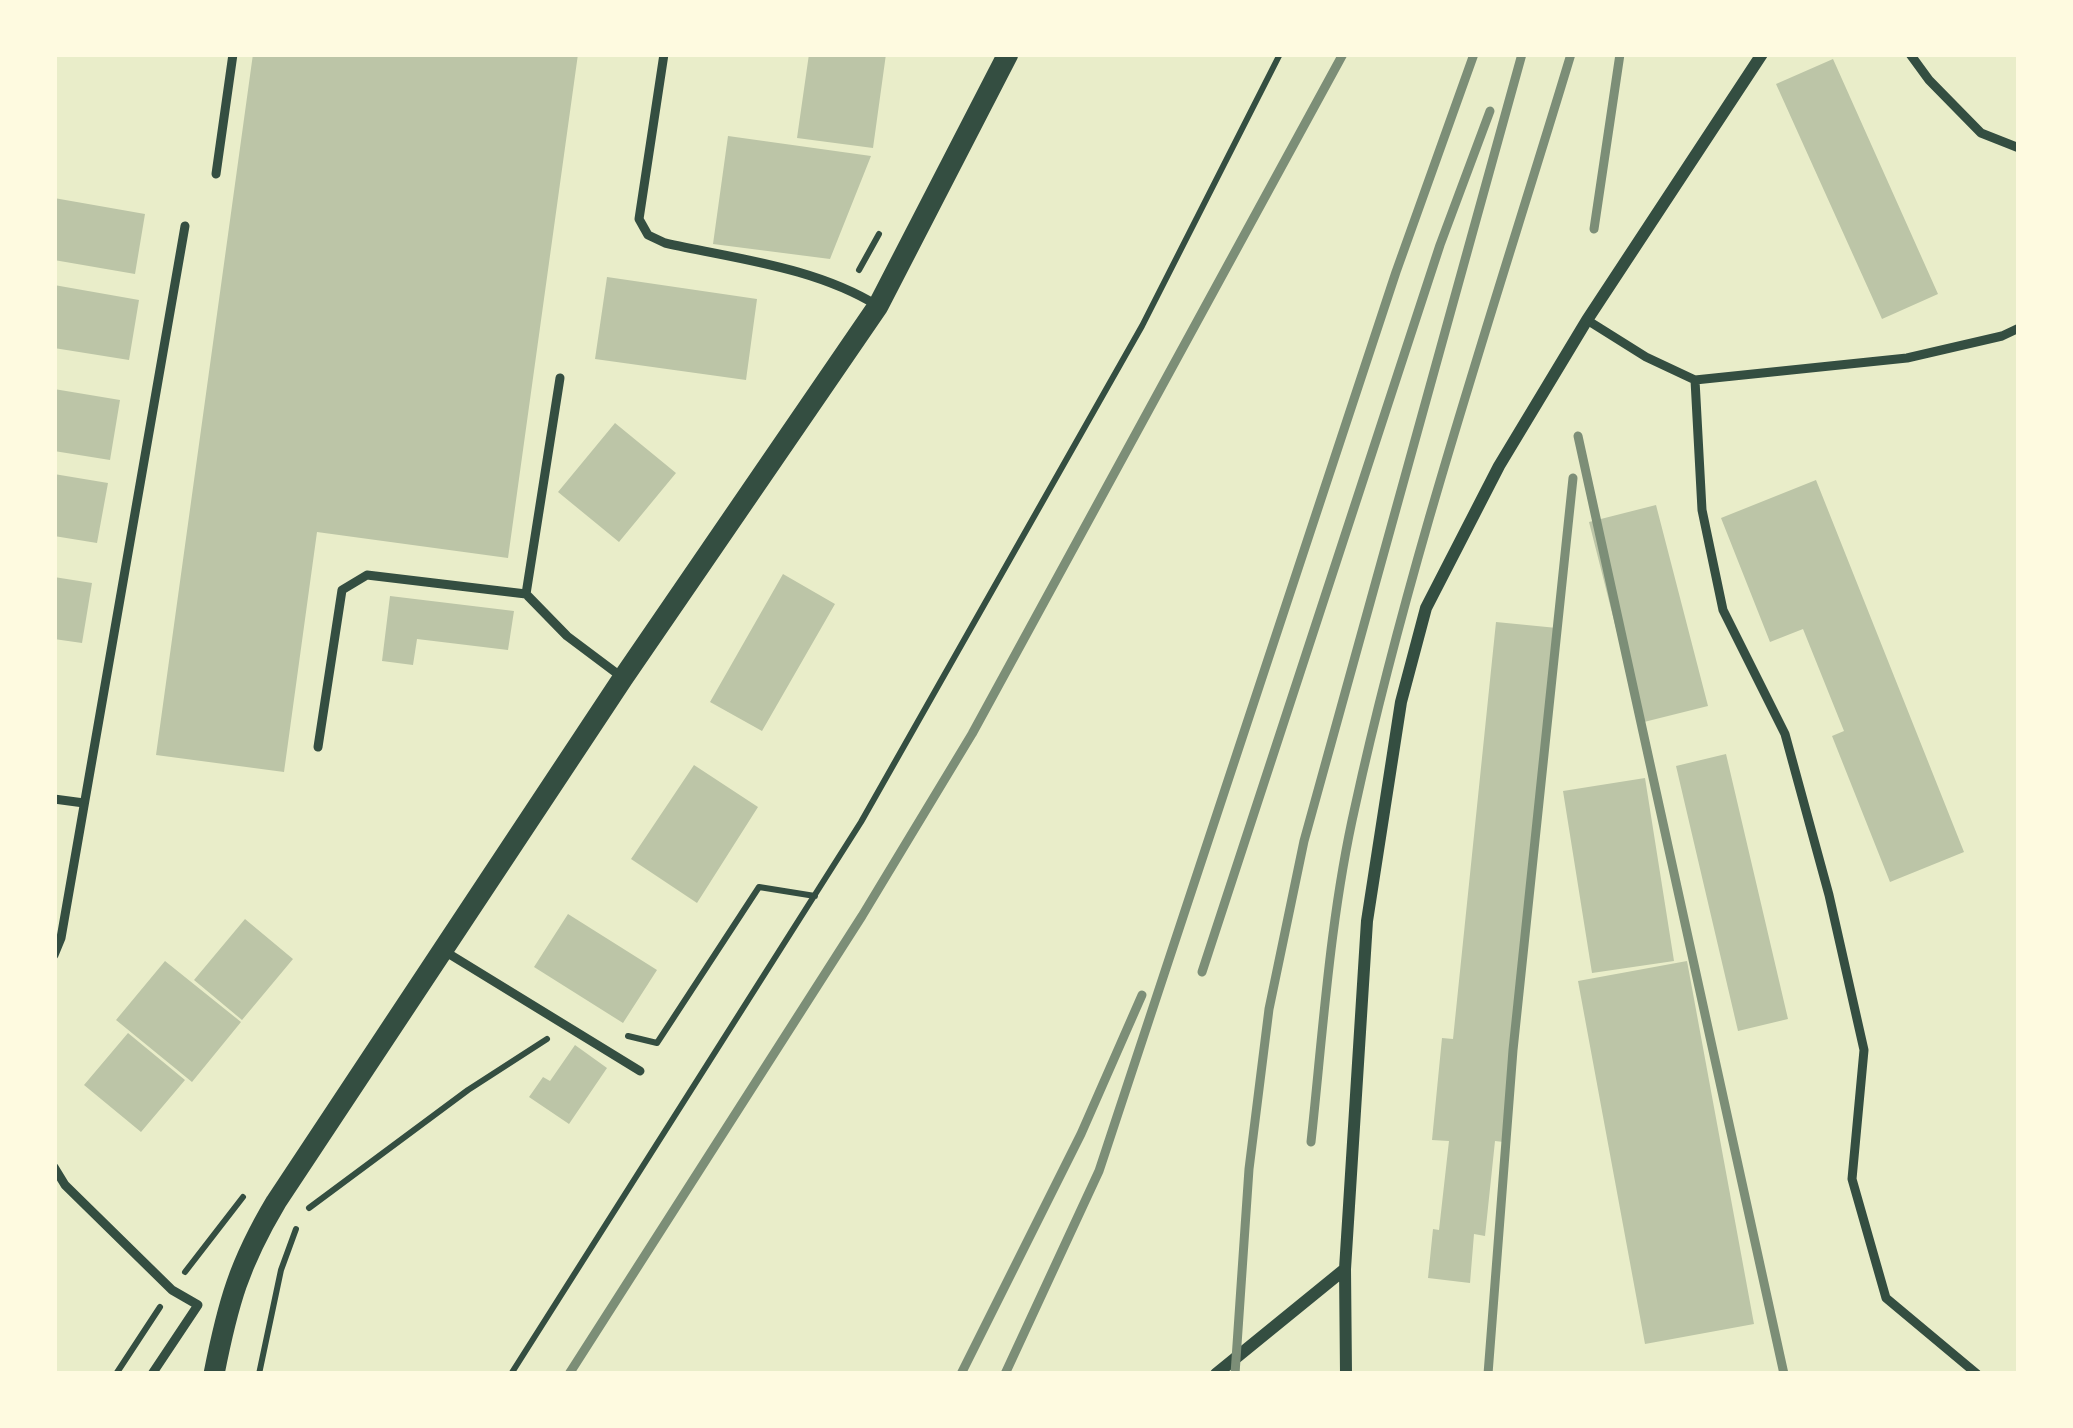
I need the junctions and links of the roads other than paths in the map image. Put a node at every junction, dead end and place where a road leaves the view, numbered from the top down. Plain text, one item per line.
1 (233, 54) edge
2 (664, 54) edge
3 (1008, 54) edge
4 (1762, 54) edge
5 (1910, 54) edge
6 (2019, 148) edge
7 (216, 174) dead end
8 (185, 226) dead end
9 (878, 306) junction
10 (1587, 320) junction
11 (2019, 328) edge
12 (560, 378) dead end
13 (1695, 380) junction
14 (526, 594) junction
15 (623, 678) junction
16 (318, 747) dead end
17 (54, 799) edge
18 (84, 803) junction
19 (441, 950) junction
20 (54, 955) edge
21 (640, 1071) dead end
22 (54, 1167) edge
23 (1345, 1269) junction
24 (198, 1305) junction
25 (226, 1313) junction
26 (152, 1374) edge
27 (214, 1374) edge
28 (1216, 1374) edge
29 (1346, 1374) edge
30 (1977, 1374) edge

1 - 7 lane
2 - 9 lane
3 - 9 street
4 - 10 street
5 - 6 lane
8 - 18 lane
9 - 15 street
10 - 13 lane
10 - 23 street
11 - 13 lane
12 - 14 lane
13 - 30 lane
14 - 15 lane
14 - 16 lane
15 - 19 street
17 - 18 lane
18 - 20 lane
19 - 21 lane
19 - 25 street
22 - 24 lane
23 - 28 street
23 - 29 street
24 - 25 lane
24 - 26 lane
25 - 27 street

